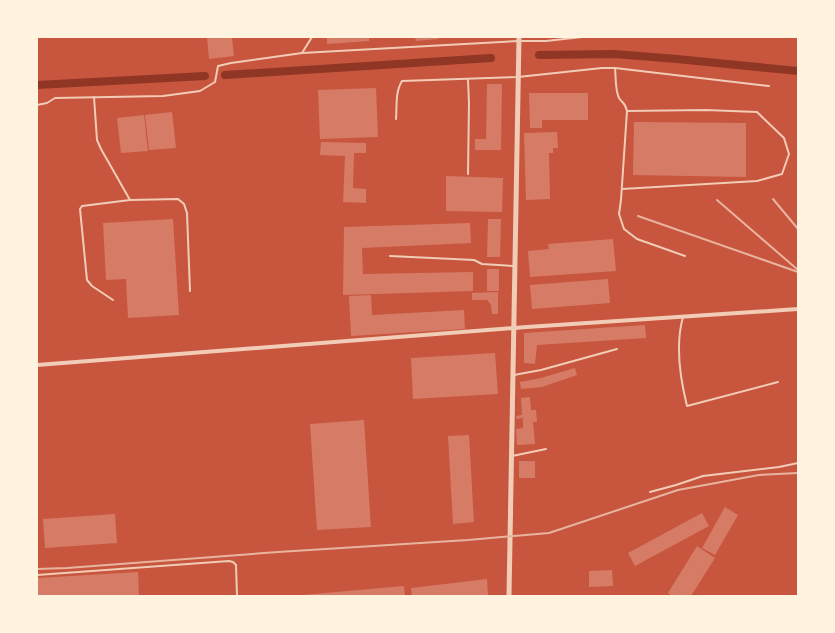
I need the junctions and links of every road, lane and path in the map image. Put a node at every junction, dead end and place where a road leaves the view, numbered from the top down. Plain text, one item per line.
1 (312, 37) edge
2 (582, 37) edge
3 (519, 39) edge
4 (302, 53) junction
5 (615, 68) junction
6 (518, 77) junction
7 (468, 80) junction
8 (769, 86) dead end
9 (94, 97) junction
10 (37, 105) edge
11 (627, 112) junction
12 (396, 120) dead end
13 (468, 174) dead end
14 (622, 189) junction
15 (130, 200) junction
16 (390, 256) dead end
17 (685, 256) dead end
18 (514, 266) junction
19 (190, 290) dead end
20 (113, 300) dead end
21 (798, 309) edge
22 (684, 316) junction
23 (514, 328) junction
24 (617, 349) dead end
25 (37, 365) edge
26 (513, 375) junction
27 (778, 382) dead end
28 (546, 449) dead end
29 (511, 456) junction
30 (798, 463) edge
31 (650, 492) dead end
32 (37, 575) edge
33 (237, 596) edge
34 (509, 596) edge

1 - 4 lane
2 - 3 lane
3 - 4 lane
3 - 6 street
4 - 9 lane
5 - 6 lane
5 - 8 lane
5 - 11 lane
6 - 7 lane
6 - 18 street
7 - 12 lane
7 - 13 lane
9 - 10 lane
9 - 15 lane
11 - 14 lane
11 - 14 lane
14 - 17 lane
15 - 19 lane
15 - 20 lane
16 - 18 lane
18 - 23 street
21 - 22 street
22 - 23 street
22 - 27 lane
23 - 25 street
23 - 26 street
24 - 26 lane
26 - 29 street
28 - 29 lane
29 - 34 street
30 - 31 lane
32 - 33 lane

